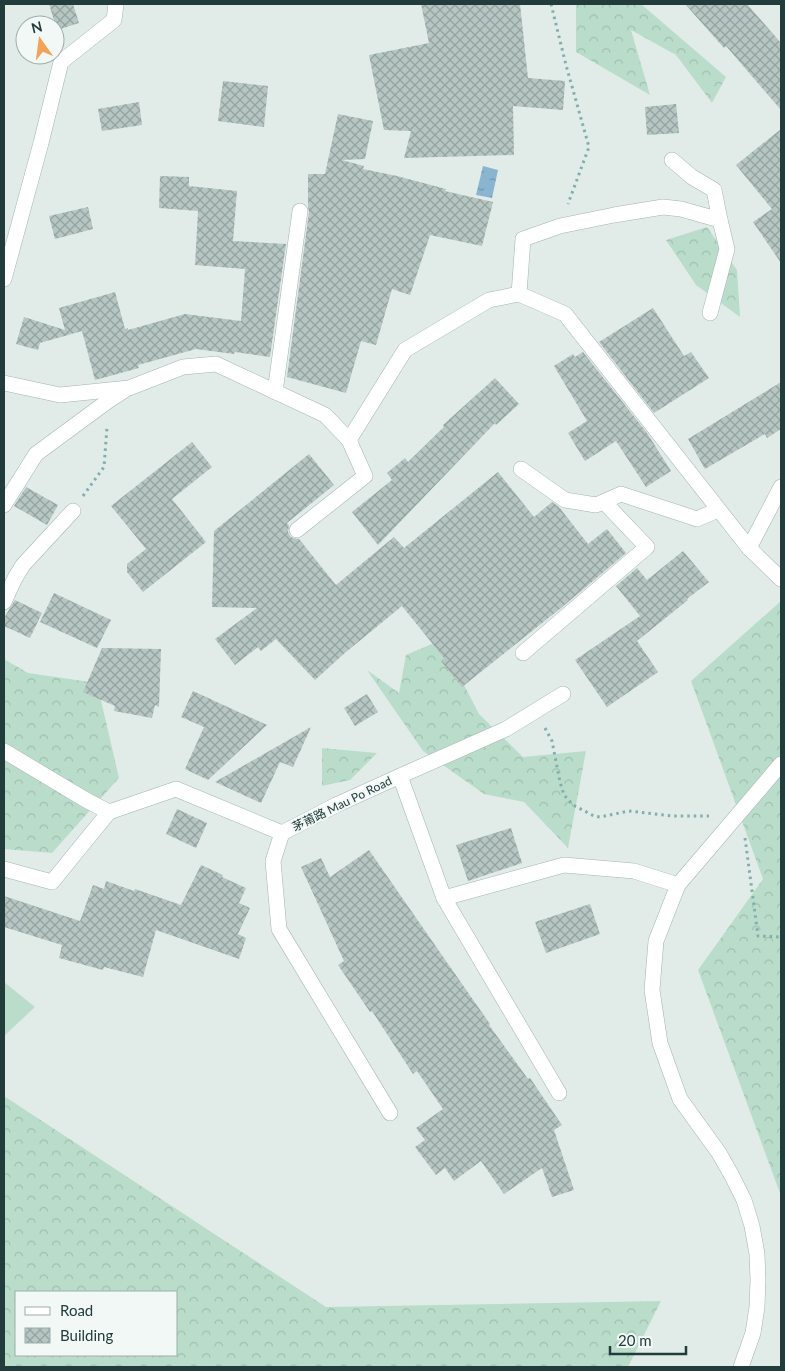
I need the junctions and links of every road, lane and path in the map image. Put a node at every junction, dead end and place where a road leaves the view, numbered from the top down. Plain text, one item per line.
1 (116, 4) edge
2 (552, 4) edge
3 (672, 160) dead end
4 (300, 211) dead end
5 (720, 220) junction
6 (560, 226) junction
7 (4, 279) edge
8 (519, 294) junction
9 (710, 313) dead end
10 (4, 383) edge
11 (129, 388) junction
12 (275, 392) junction
13 (108, 401) junction
14 (349, 440) junction
15 (521, 469) dead end
16 (781, 487) edge
17 (604, 502) junction
18 (4, 505) edge
19 (718, 510) junction
20 (73, 511) joint
21 (297, 530) dead end
22 (749, 548) junction
23 (781, 579) edge
24 (4, 602) edge
25 (523, 652) dead end
26 (563, 694) dead end
27 (535, 712) junction
28 (4, 751) edge
29 (781, 764) edge
30 (400, 776) junction
31 (742, 810) junction
32 (109, 812) junction
33 (282, 833) junction
34 (4, 869) edge
35 (678, 885) junction
36 (444, 898) junction
37 (781, 937) edge
38 (559, 1093) dead end
39 (390, 1112) dead end
40 (740, 1367) edge

1 - 7 street
2 - 6 path
3 - 5 street
4 - 12 street
5 - 6 street
5 - 9 street
6 - 8 street
8 - 14 street
8 - 19 street
10 - 11 street
11 - 12 street
11 - 13 street
12 - 14 street
13 - 18 street
13 - 20 path
14 - 21 street
15 - 17 street
16 - 22 street
17 - 19 street
17 - 25 street
19 - 22 street
20 - 24 street
22 - 23 street
26 - 27 street
27 - 30 street
27 - 31 path
28 - 32 street
29 - 31 street
30 - 33 street, 茅莆路 Mau Po Road
30 - 36 street, 茅莆路 Mau Po Road
31 - 35 street
31 - 37 path
32 - 33 street, 茅莆路 Mau Po Road
32 - 34 street
33 - 39 street
35 - 36 street
35 - 40 street
36 - 38 street, 茅莆路 Mau Po Road

